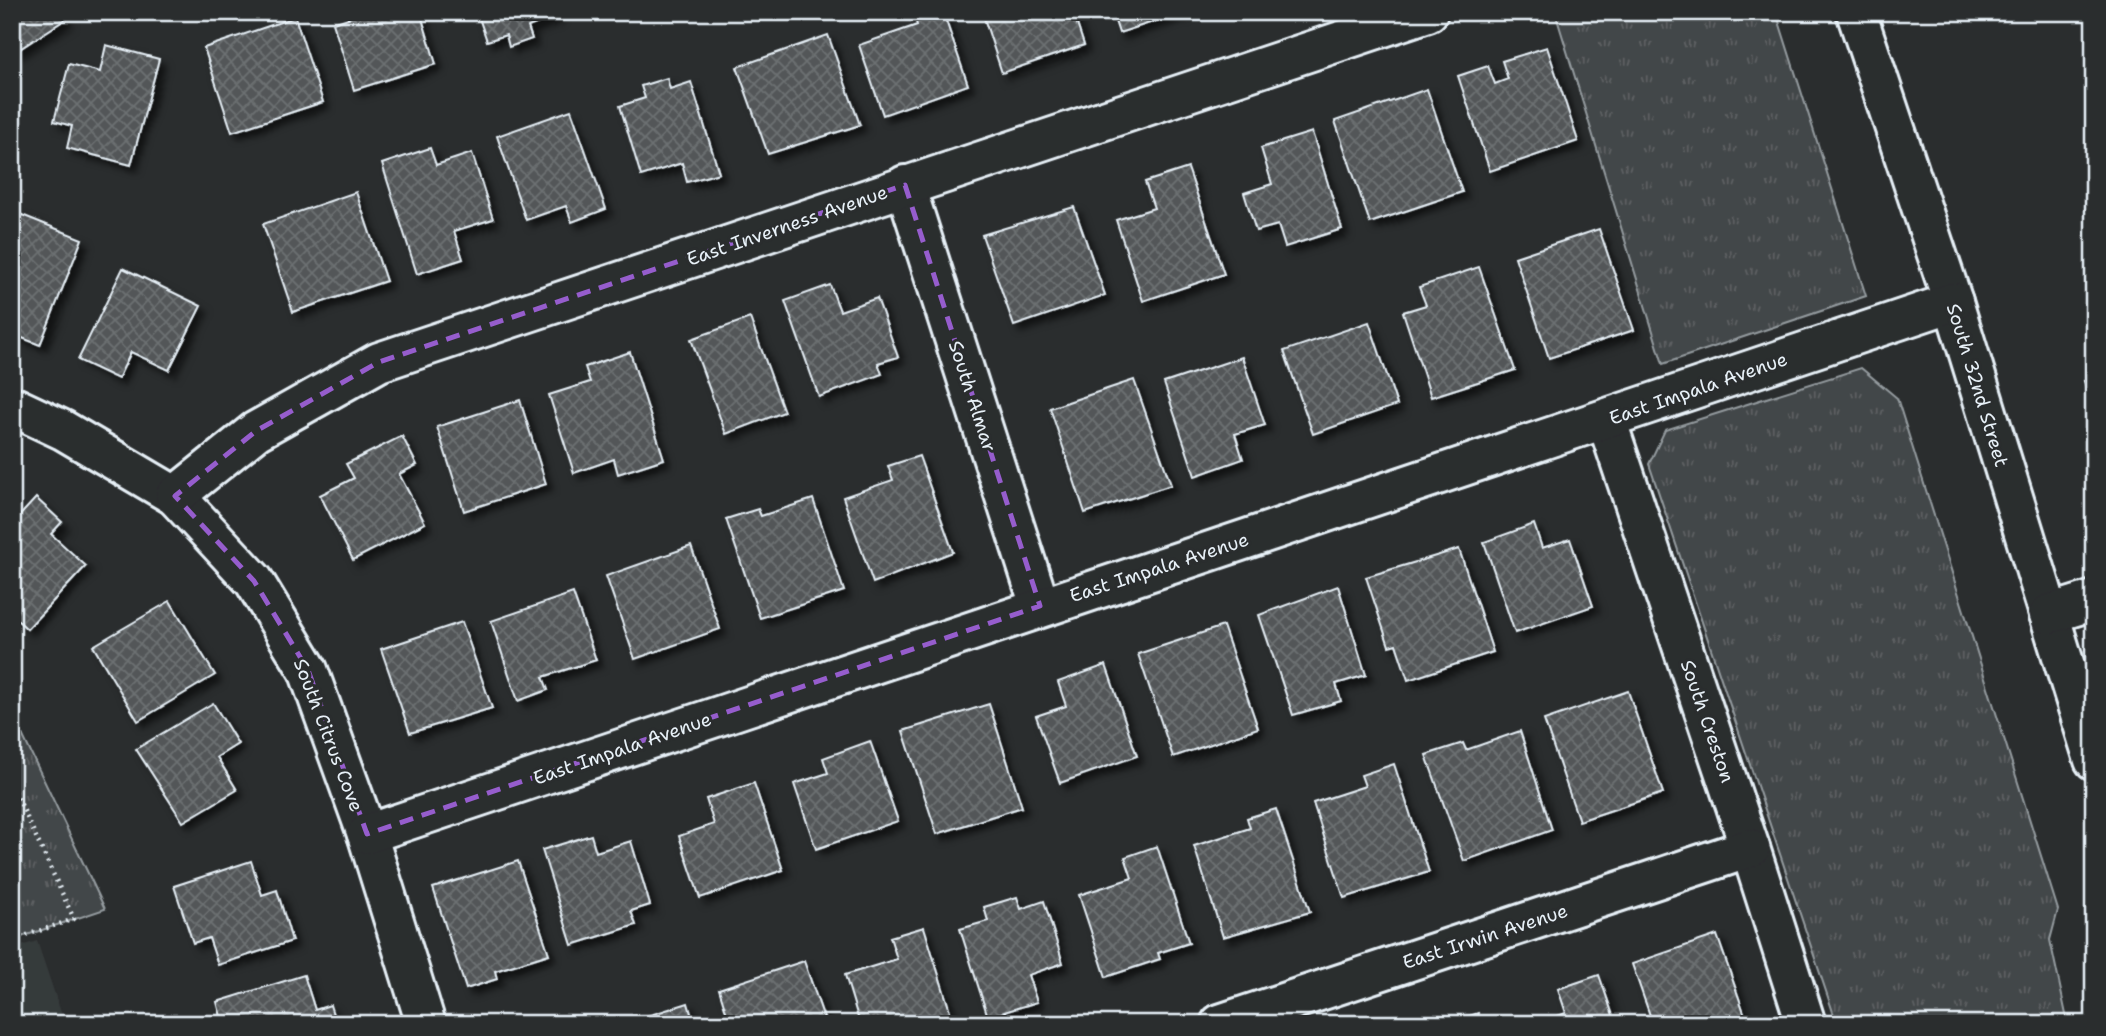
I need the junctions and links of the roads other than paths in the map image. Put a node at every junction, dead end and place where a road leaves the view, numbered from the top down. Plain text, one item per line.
1 (1428, 12) edge
2 (1856, 12) edge
3 (905, 185) junction
4 (1953, 302) junction
5 (12, 406) edge
6 (1606, 419) junction
7 (175, 496) junction
8 (2094, 600) edge
9 (1040, 606) junction
10 (2049, 614) junction
11 (2094, 760) edge
12 (367, 834) junction
13 (1750, 848) junction
14 (426, 1024) edge
15 (1220, 1024) edge
16 (1806, 1024) edge

1 - 3 street, East Inverness Avenue
2 - 4 street, South 32nd Street
3 - 7 street, East Inverness Avenue
3 - 9 street, South Almar
4 - 6 street, East Impala Avenue
4 - 10 street, South 32nd Street
5 - 7 street, South Citrus Cove
6 - 9 street, East Impala Avenue
6 - 13 street, South Creston
7 - 12 street, South Citrus Cove
8 - 10 street
9 - 12 street, East Impala Avenue
10 - 11 street, South 32nd Street
12 - 14 street, South Citrus Cove
13 - 15 street, East Irwin Avenue
13 - 16 street, South Creston

